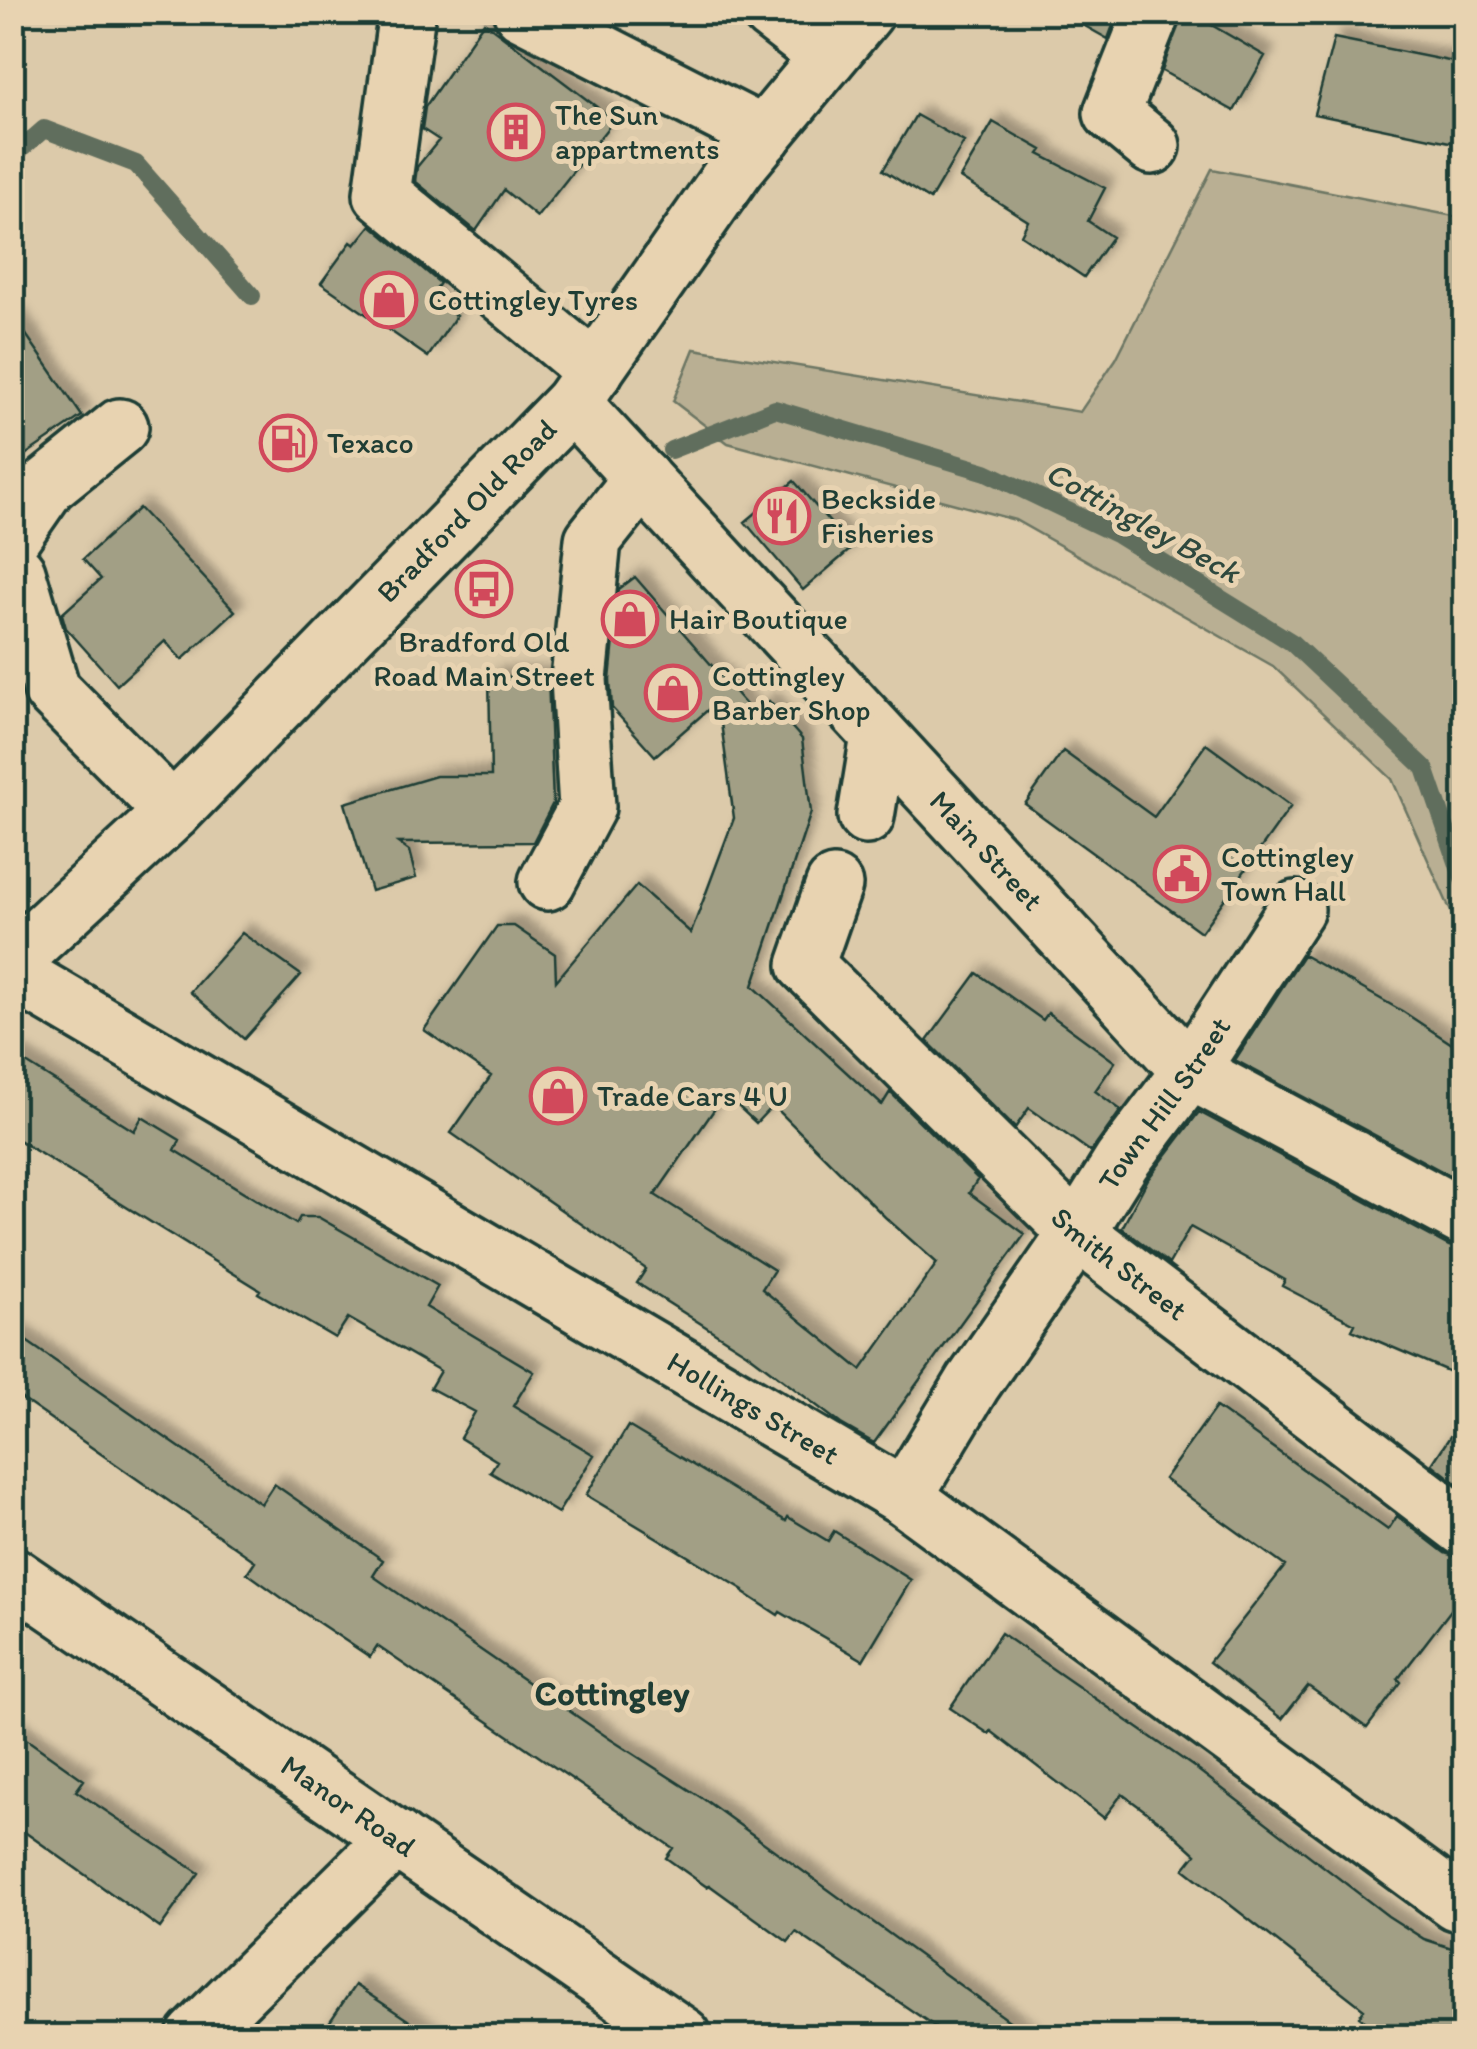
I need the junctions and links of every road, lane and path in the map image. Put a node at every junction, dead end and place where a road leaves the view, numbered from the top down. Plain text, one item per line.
1 (407, 12) edge
2 (522, 12) edge
3 (770, 12) edge
4 (866, 12) edge
5 (1152, 12) edge
6 (828, 57) junction
7 (764, 134) junction
8 (1152, 146) dead end
9 (583, 387) junction
10 (120, 427) dead end
11 (642, 478) junction
12 (12, 538) edge
13 (12, 570) edge
14 (880, 736) junction
15 (174, 812) junction
16 (866, 816) dead end
17 (547, 882) dead end
18 (834, 885) dead end
19 (1296, 910) dead end
20 (12, 961) edge
21 (12, 972) edge
22 (1190, 1071) junction
23 (1464, 1218) edge
24 (1076, 1233) junction
25 (904, 1497) junction
26 (1464, 1528) edge
27 (12, 1575) edge
28 (396, 1838) junction
29 (1460, 1897) edge
30 (195, 2036) edge
31 (683, 2036) edge

1 - 9 street, Main Street
2 - 7 street
3 - 6 street
4 - 6 street, Bradford Old Road
5 - 8 street
6 - 7 street, Bradford Old Road
7 - 9 street, Bradford Old Road
9 - 11 street, Main Street
9 - 15 street, Bradford Old Road
10 - 12 street
11 - 14 street, Main Street
11 - 17 street
13 - 15 street
14 - 16 street
14 - 22 street, Main Street
15 - 20 street, Bradford Old Road
18 - 24 street, Smith Street
19 - 22 street, Town Hill Street
21 - 25 street, Hollings Street
22 - 23 street, Main Street
22 - 24 street, Town Hill Street
24 - 25 street, Town Hill Street
24 - 26 street, Smith Street
25 - 29 street, Hollings Street
27 - 28 street, Manor Road
28 - 30 street
28 - 31 street, Manor Road

